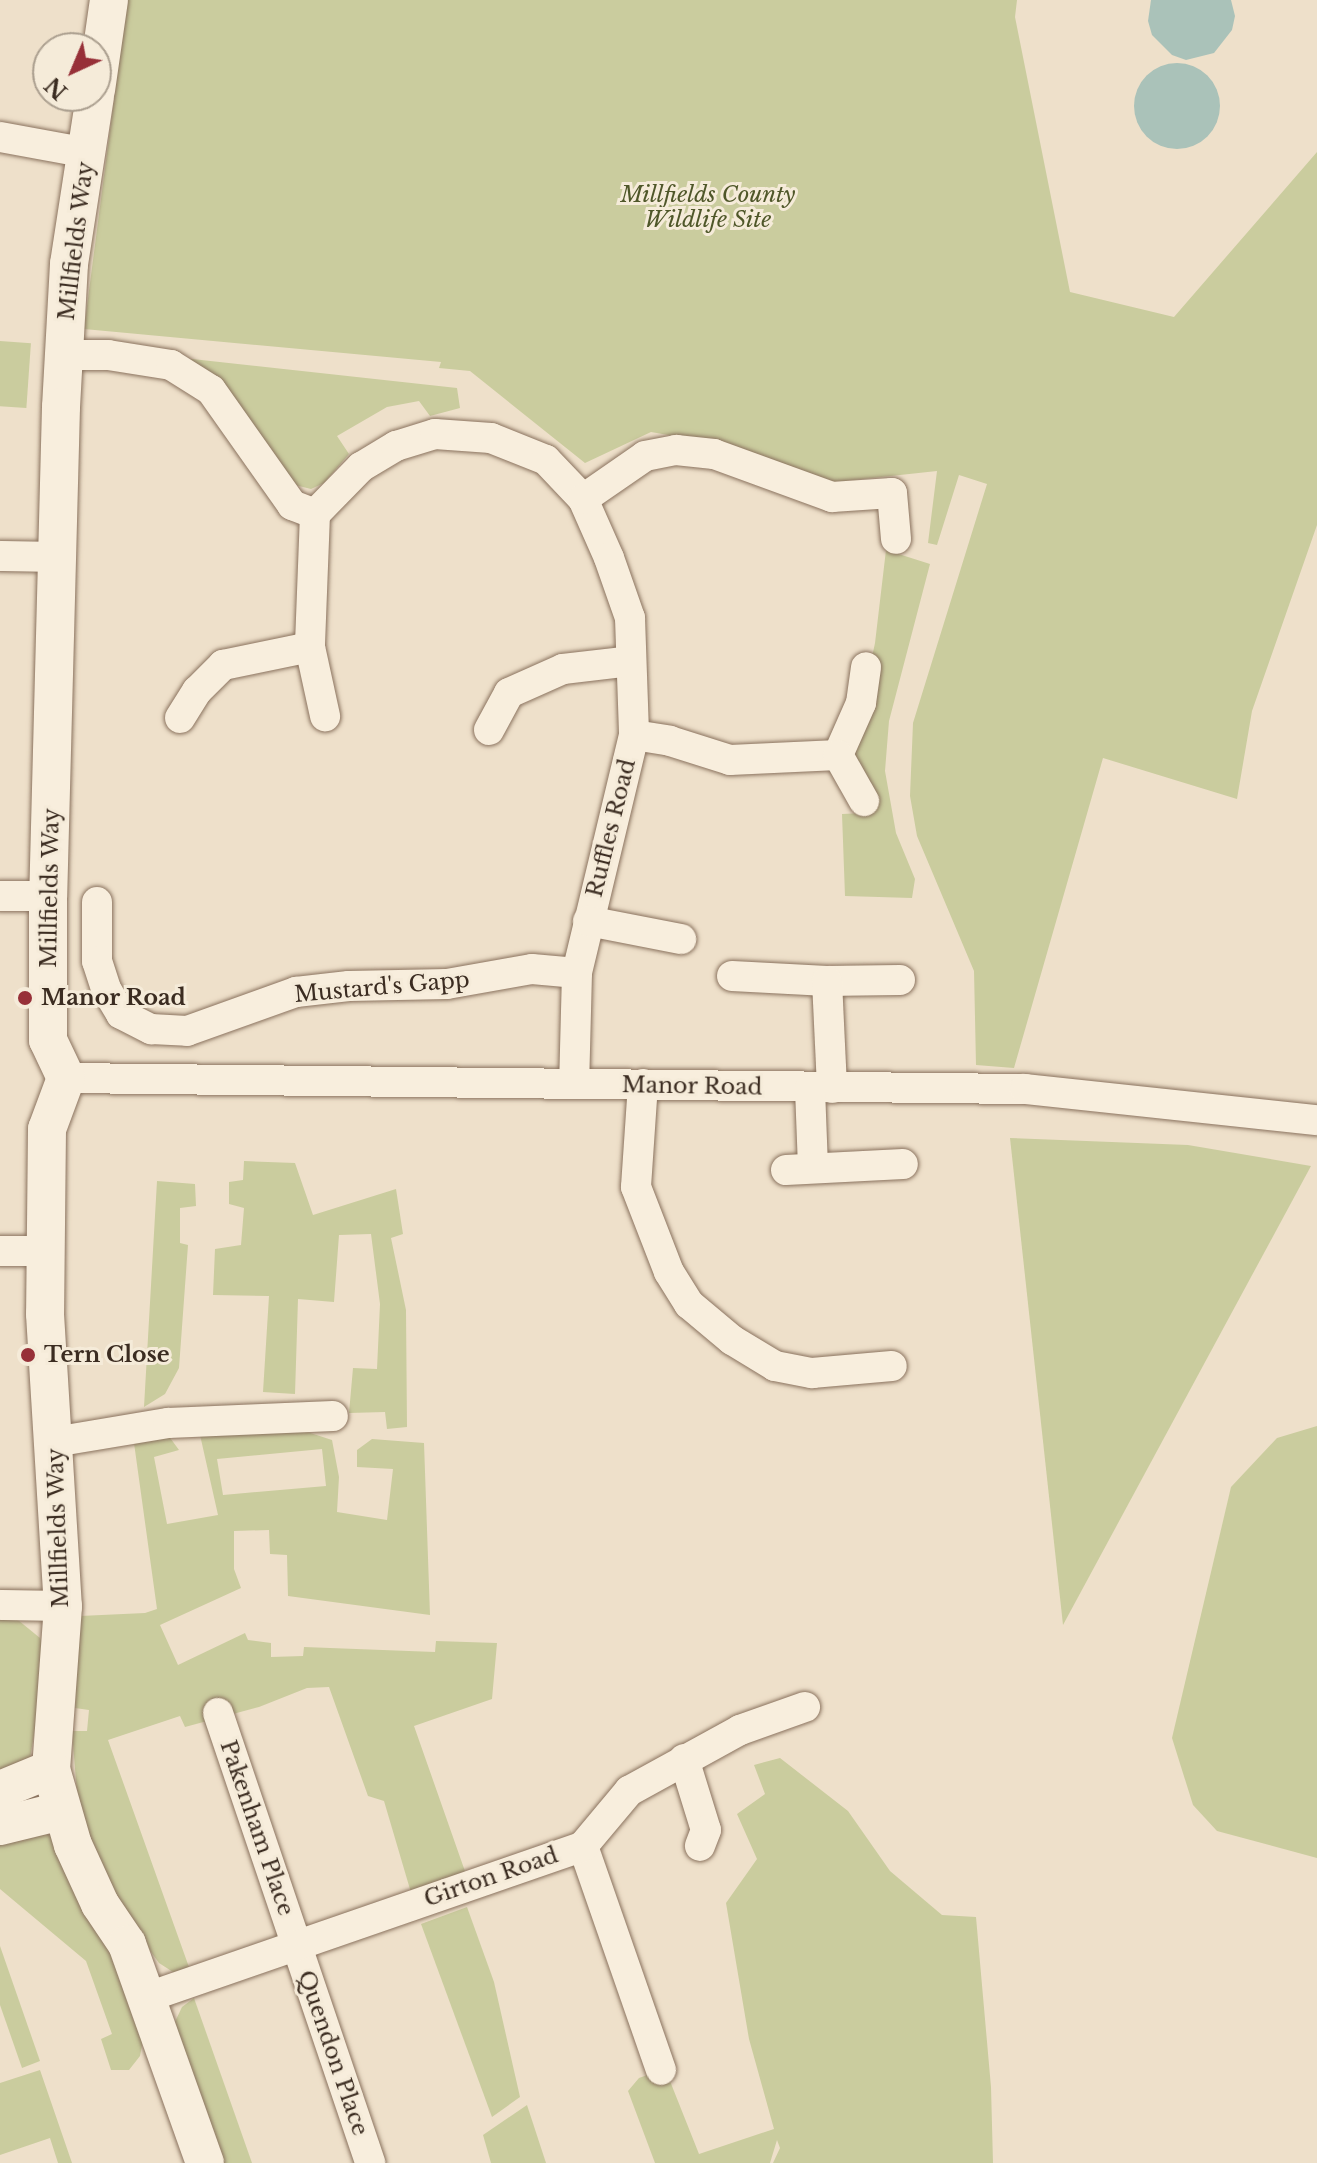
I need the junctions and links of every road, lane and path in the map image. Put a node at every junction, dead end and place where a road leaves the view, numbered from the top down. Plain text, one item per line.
1 (109, 0) edge
2 (104, 32) edge
3 (93, 112) edge
4 (0, 137) edge
5 (87, 153) junction
6 (63, 355) junction
7 (583, 499) junction
8 (315, 514) junction
9 (896, 539) dead end
10 (0, 556) edge
11 (58, 557) junction
12 (310, 647) junction
13 (631, 661) junction
14 (866, 667) dead end
15 (325, 716) dead end
16 (180, 718) dead end
17 (489, 730) dead end
18 (634, 735) junction
19 (838, 755) junction
20 (864, 801) dead end
21 (0, 896) edge
22 (48, 896) junction
23 (97, 902) dead end
24 (588, 921) junction
25 (681, 939) dead end
26 (577, 973) junction
27 (732, 976) dead end
28 (900, 980) dead end
29 (827, 981) junction
30 (66, 1078) junction
31 (574, 1084) junction
32 (643, 1084) junction
33 (821, 1088) junction
34 (1317, 1120) edge
35 (903, 1164) dead end
36 (0, 1251) edge
37 (46, 1251) junction
38 (892, 1366) dead end
39 (333, 1416) dead end
40 (54, 1442) junction
41 (0, 1605) edge
42 (63, 1606) junction
43 (805, 1707) dead end
44 (218, 1713) dead end
45 (684, 1759) junction
46 (51, 1769) junction
47 (0, 1790) edge
48 (61, 1811) junction
49 (0, 1826) edge
50 (583, 1846) junction
51 (700, 1846) dead end
52 (296, 1943) junction
53 (148, 1997) junction
54 (661, 2070) dead end
55 (205, 2163) edge
56 (370, 2163) edge

1 - 2 street
3 - 5 street, Millfields Way
4 - 5 street
5 - 6 street, Millfields Way
6 - 8 street
6 - 11 street, Millfields Way
7 - 8 street, Ruffles Road
7 - 9 street
7 - 13 street, Ruffles Road
8 - 12 street
10 - 11 street
11 - 22 street, Millfields Way
12 - 15 street
12 - 16 street
13 - 17 street
13 - 18 street, Ruffles Road
14 - 19 street
18 - 19 street, Ruffles Road
18 - 24 street, Ruffles Road
19 - 20 street
21 - 22 street
22 - 30 street, Millfields Way
23 - 26 street, Mustard's Gapp
24 - 25 street, Ruffles Road
24 - 26 street, Ruffles Road
26 - 31 street, Ruffles Road
27 - 29 street
28 - 29 street
29 - 33 street
30 - 31 street, Manor Road
30 - 37 street, Millfields Way
31 - 32 street, Manor Road
32 - 33 street, Manor Road
32 - 38 street
33 - 34 street, Manor Road
33 - 35 street
36 - 37 street
37 - 40 street, Millfields Way
39 - 40 street
40 - 42 street, Millfields Way
41 - 42 street
42 - 46 street, Millfields Way
43 - 45 street, Girton Road
44 - 52 street, Pakenham Place
45 - 50 street, Girton Road
45 - 51 street
46 - 47 street
46 - 48 street, Millfields Way
48 - 49 street
48 - 53 street, Millfields Way
50 - 52 street, Girton Road
50 - 54 street
52 - 53 street, Girton Road
52 - 56 street, Quendon Place
53 - 55 street, Millfields Way

